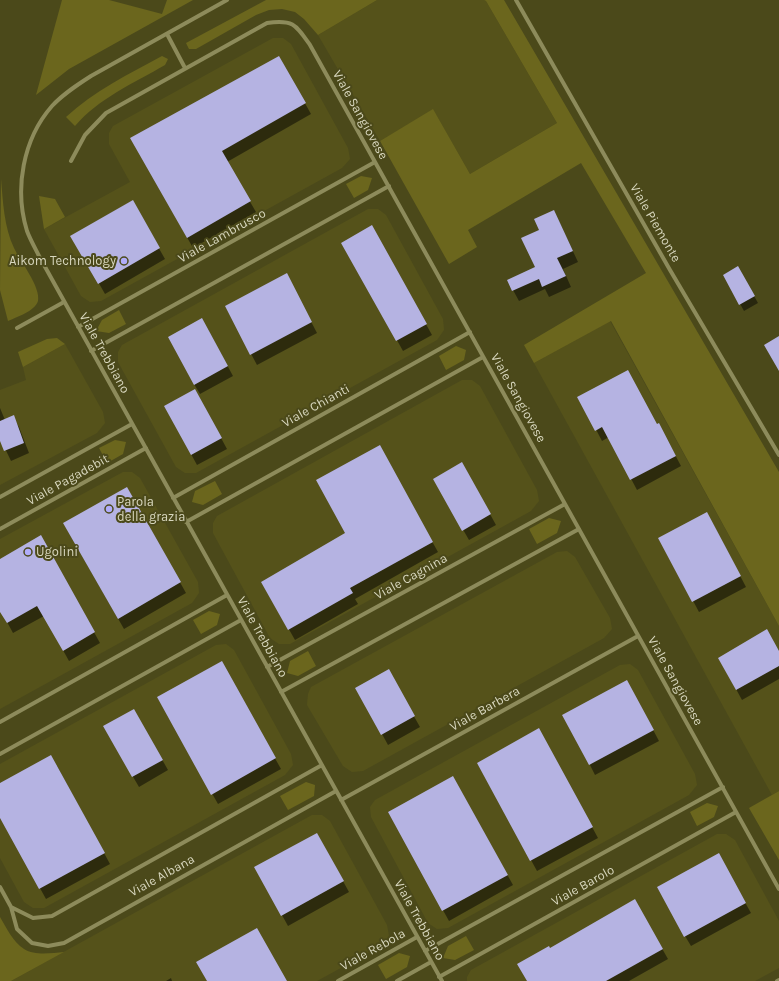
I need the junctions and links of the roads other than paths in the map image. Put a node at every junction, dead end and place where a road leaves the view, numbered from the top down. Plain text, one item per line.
1 (227, 0) edge
2 (516, 0) edge
3 (166, 34) junction
4 (185, 68) junction
5 (71, 161) dead end
6 (375, 162) junction
7 (388, 186) junction
8 (64, 302) junction
9 (78, 327) junction
10 (17, 328) dead end
11 (470, 332) junction
12 (91, 351) junction
13 (483, 357) junction
14 (132, 424) junction
15 (146, 448) junction
16 (779, 455) edge
17 (0, 497) edge
18 (173, 498) junction
19 (565, 504) junction
20 (186, 522) junction
21 (0, 529) edge
22 (579, 529) junction
23 (227, 595) junction
24 (240, 620) junction
25 (638, 636) junction
26 (267, 667) junction
27 (281, 692) junction
28 (0, 722) edge
29 (0, 754) edge
30 (322, 766) junction
31 (722, 787) junction
32 (336, 791) junction
33 (341, 800) junction
34 (736, 812) junction
35 (0, 887) edge
36 (779, 889) edge
37 (11, 907) junction
38 (417, 937) junction
39 (425, 951) junction
40 (431, 962) junction
41 (440, 979) edge
42 (338, 981) edge
43 (397, 981) edge

1 - 3 street, Viale Trebbiano
2 - 16 street, Viale Piemonte
3 - 4 street
3 - 8 street, Viale Trebbiano
4 - 5 street, Viale Sangiovese
4 - 6 street, Viale Sangiovese
6 - 7 street, Viale Sangiovese
6 - 9 street, Viale Lambrusco
7 - 11 street, Viale Sangiovese
7 - 12 street
8 - 9 street, Viale Trebbiano
8 - 10 street, Viale Trebbiano
9 - 12 street, Viale Trebbiano
11 - 13 street, Viale Sangiovese
11 - 18 street, Viale Chianti
12 - 14 street, Viale Trebbiano
13 - 19 street, Viale Sangiovese
13 - 20 street
14 - 15 street, Viale Trebbiano
14 - 17 street, Viale Pagadebit
15 - 18 street, Viale Trebbiano
15 - 21 street, Viale Pagadebit
18 - 20 street, Viale Trebbiano
19 - 22 street, Viale Sangiovese
19 - 26 street, Viale Cagnina
20 - 23 street, Viale Trebbiano
22 - 25 street, Viale Sangiovese
22 - 27 street
23 - 24 street, Viale Trebbiano
23 - 28 street
24 - 26 street, Viale Trebbiano
24 - 29 street
25 - 31 street, Viale Sangiovese
25 - 33 street, Viale Barbera
26 - 27 street, Viale Trebbiano
27 - 30 street, Viale Trebbiano
30 - 32 street, Viale Trebbiano
30 - 37 street, Viale Albana
31 - 34 street, Viale Sangiovese
31 - 39 street, Viale Barolo
32 - 33 street, Viale Trebbiano
32 - 37 street, Viale Albana
33 - 38 street, Viale Trebbiano
34 - 36 street, Viale Sangiovese
34 - 41 street, Viale Barolo
35 - 37 street, Viale Albana
38 - 39 street, Viale Trebbiano
38 - 42 street, Viale Rebola
39 - 40 street, Viale Trebbiano
40 - 41 street, Viale Trebbiano
40 - 43 street

